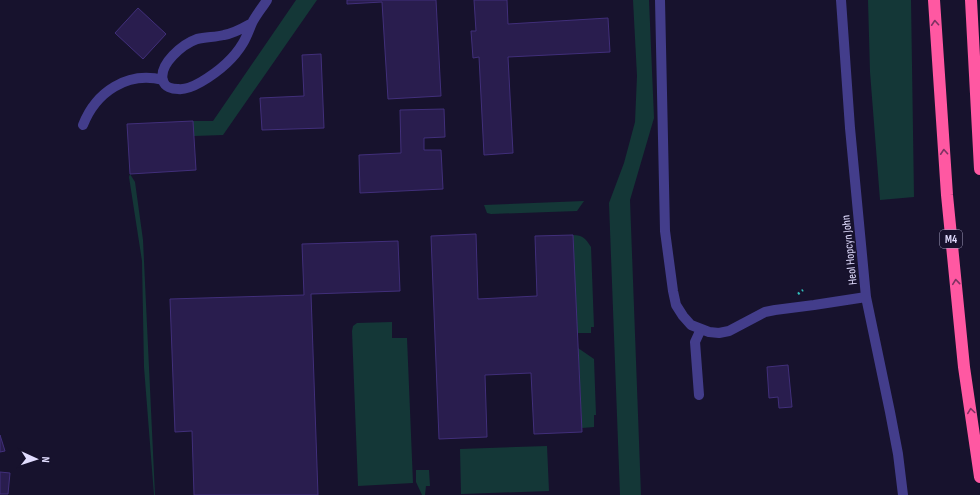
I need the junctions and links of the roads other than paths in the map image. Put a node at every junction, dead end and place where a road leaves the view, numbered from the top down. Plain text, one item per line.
1 (267, 0) edge
2 (660, 0) edge
3 (841, 0) edge
4 (934, 0) edge
5 (971, 0) edge
6 (252, 23) junction
7 (162, 80) junction
8 (83, 125) dead end
9 (980, 169) edge
10 (866, 297) junction
11 (701, 329) junction
12 (699, 395) dead end
13 (980, 477) edge
14 (903, 495) edge

1 - 6 street
2 - 11 street
3 - 10 street, Heol Hopcyn John
13 -> 4 highway, M4
5 - 9 highway
6 - 7 street
6 - 7 street
7 - 8 street
10 - 11 street
10 - 14 street, Heol Hopcyn John
11 - 12 street

